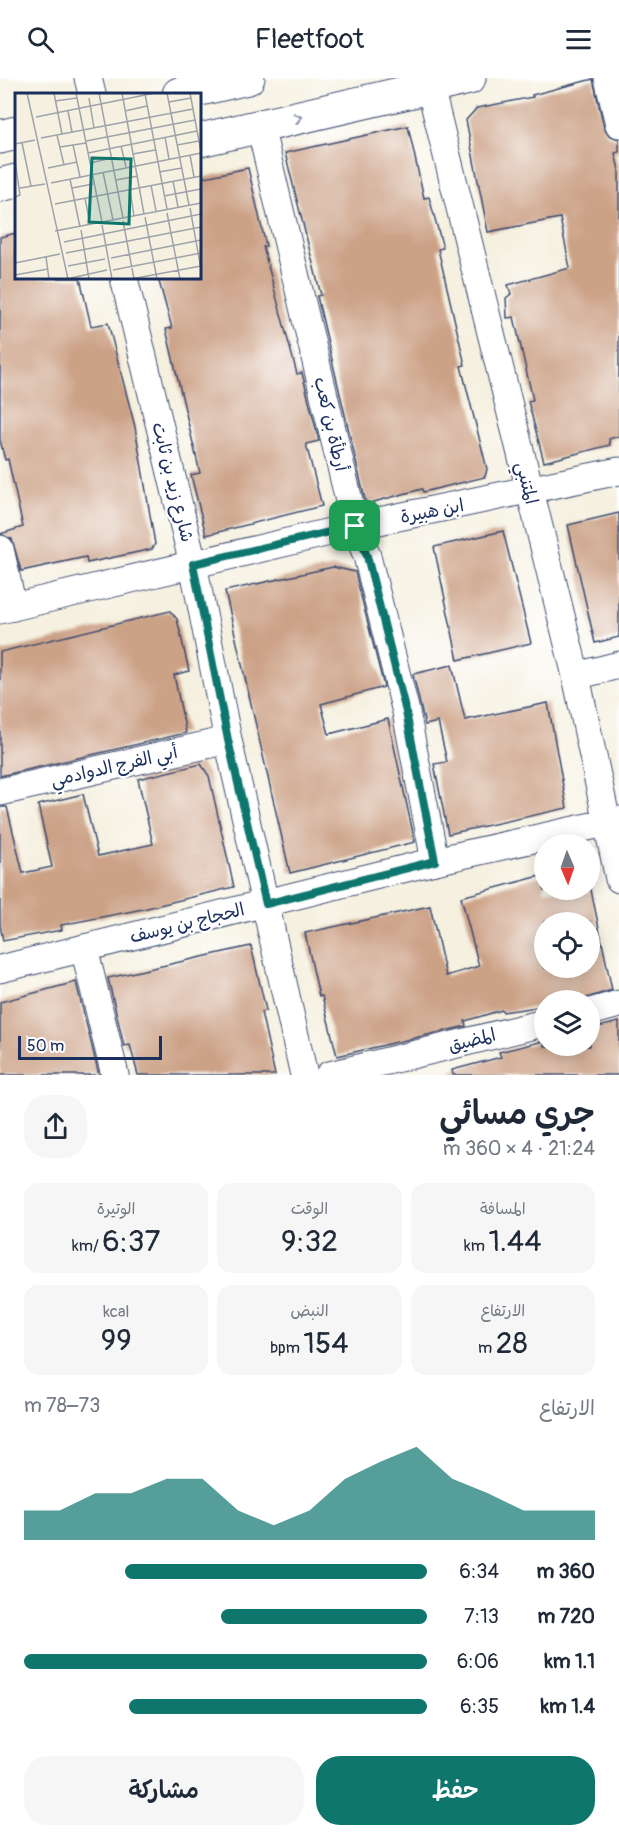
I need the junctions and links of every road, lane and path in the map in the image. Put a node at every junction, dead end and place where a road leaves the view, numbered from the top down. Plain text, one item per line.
1 (88, 78) edge
2 (248, 78) edge
3 (469, 78) edge
4 (608, 78) edge
5 (430, 87) junction
6 (92, 93) edge
7 (183, 93) edge
8 (619, 124) edge
9 (260, 126) junction
10 (15, 133) edge
11 (0, 137) edge
12 (201, 140) edge
13 (15, 181) edge
14 (0, 185) edge
15 (123, 279) edge
16 (619, 471) edge
17 (529, 491) junction
18 (355, 526) junction
19 (0, 549) edge
20 (193, 564) junction
21 (7, 608) edge
22 (619, 666) edge
23 (576, 676) junction
24 (228, 740) junction
25 (0, 792) edge
26 (613, 821) edge
27 (435, 861) junction
28 (619, 879) edge
29 (266, 904) junction
30 (84, 948) junction
31 (0, 969) edge
32 (619, 1004) edge
33 (600, 1009) edge
34 (534, 1025) edge
35 (115, 1075) edge
36 (304, 1075) edge
37 (329, 1075) edge

1 - 6 street
2 - 7 main road
3 - 5 main road
4 - 8 street
9 -> 5 main road
5 - 17 street, المتنبي
9 - 12 main road
9 - 18 street, أرطأة بن كعب
10 - 11 main road
13 - 14 main road
15 - 20 street, شارع زيد بن ثابت
16 - 17 street, ابن هبيرة
17 - 18 street, ابن هبيرة
17 - 23 street, المتنبي
18 - 20 street, ابن هبيرة
18 - 27 street, أرطأة بن كعب
19 - 21 street
20 - 21 street, ابن هبيرة
20 - 24 street, شارع زيد بن ثابت
22 - 23 street
23 - 26 street, المتنبي
24 - 25 street, أبي الفرج الدوادمي
24 - 29 street, شارع زيد بن ثابت
26 - 27 street, الحجاج بن يوسف
26 - 28 street, المتنبي
27 - 29 street, الحجاج بن يوسف
29 - 30 street, الحجاج بن يوسف
29 - 36 street, شارع زيد بن ثابت
30 - 31 street, الحجاج بن يوسف
30 - 35 street
32 - 33 street
34 - 37 street, المضيق

